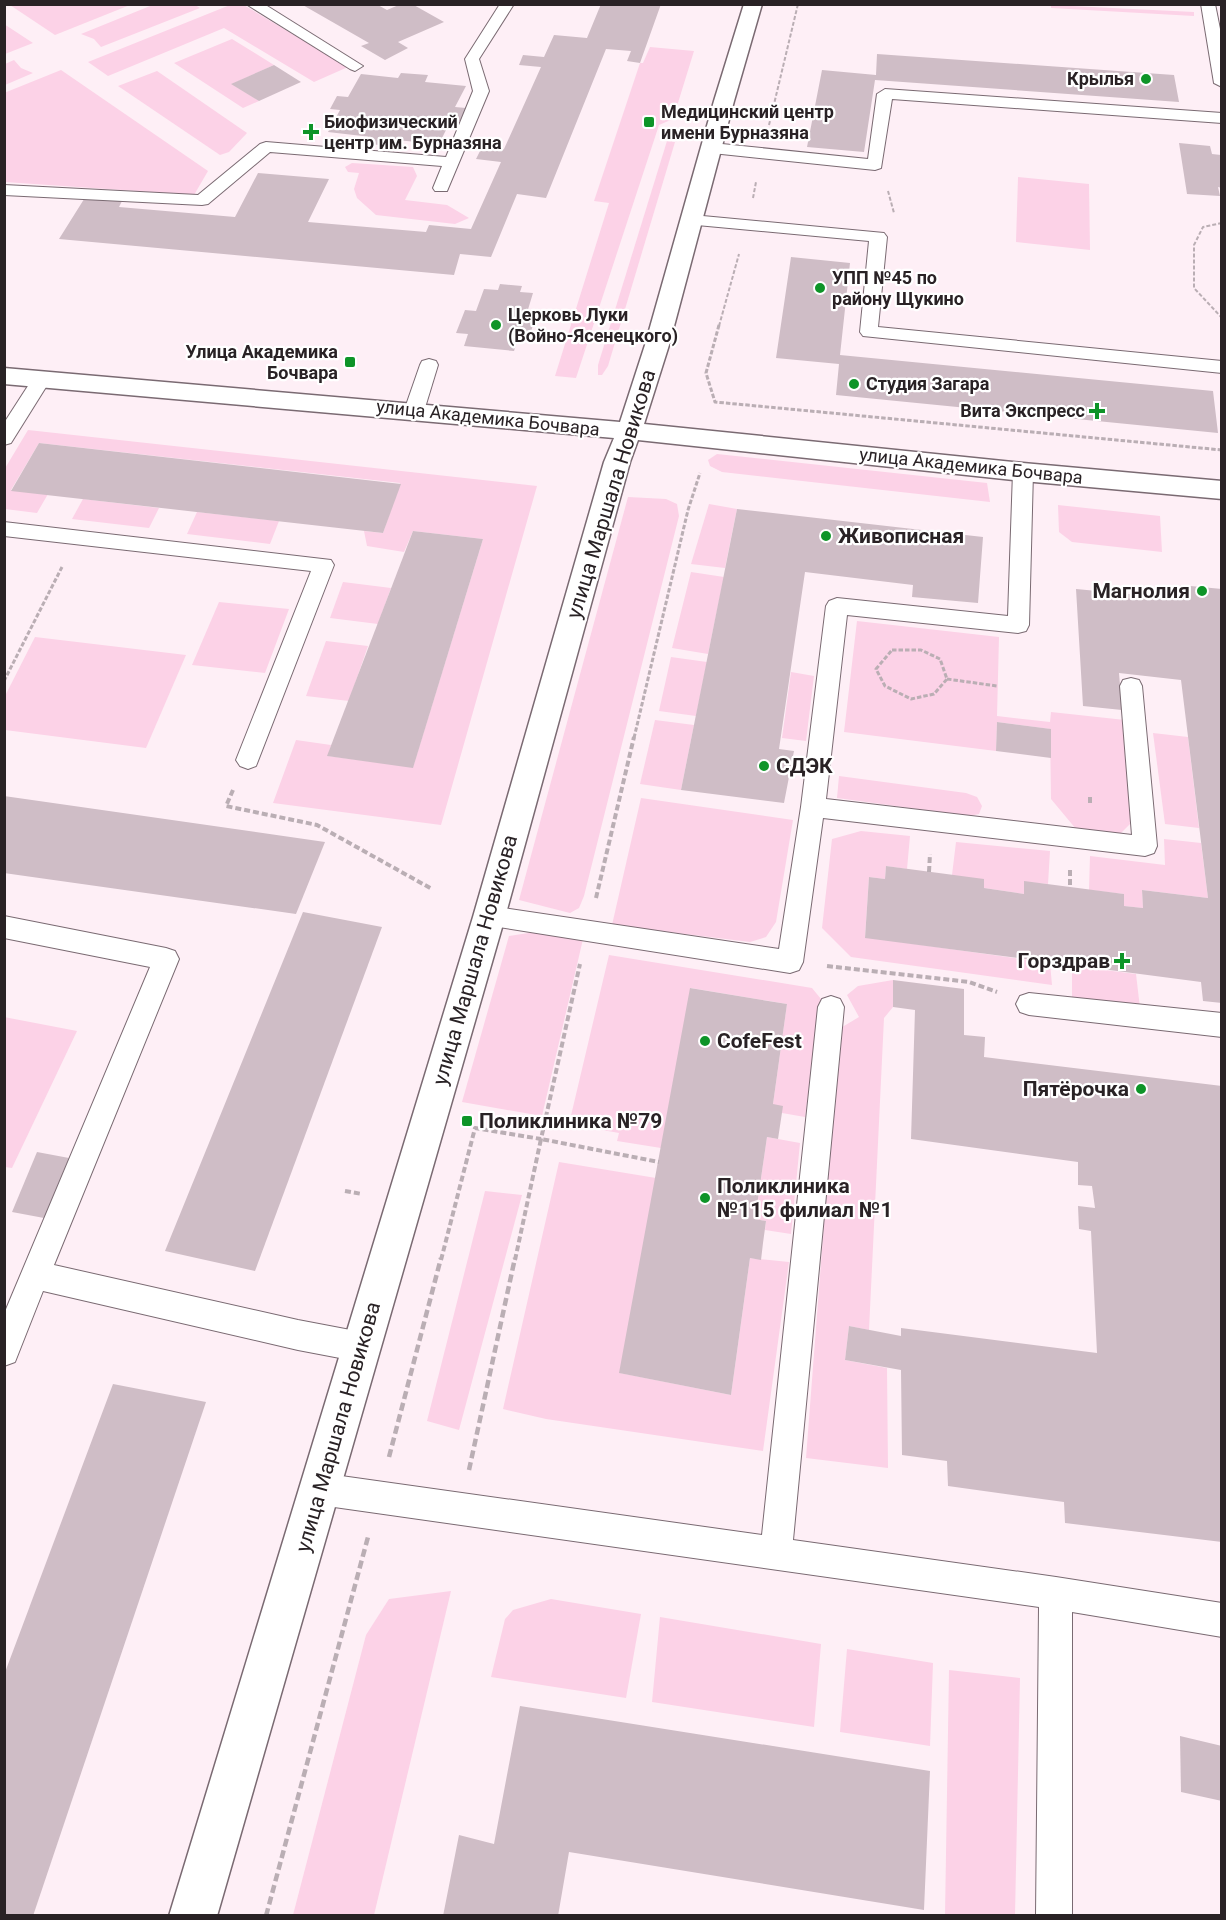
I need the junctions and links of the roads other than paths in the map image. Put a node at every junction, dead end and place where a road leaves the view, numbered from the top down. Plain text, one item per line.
1 (253, 4) edge
2 (507, 4) edge
3 (753, 4) edge
4 (1208, 4) edge
5 (355, 66) dead end
6 (1221, 82) edge
7 (1221, 118) edge
8 (712, 148) junction
9 (452, 162) junction
10 (441, 188) dead end
11 (4, 190) edge
12 (692, 220) junction
13 (429, 365) dead end
14 (1221, 367) edge
15 (4, 376) edge
16 (42, 379) junction
17 (414, 411) junction
18 (628, 431) junction
19 (4, 439) edge
20 (1023, 472) junction
21 (1221, 490) edge
22 (4, 529) edge
23 (1131, 686) dead end
24 (248, 760) road end
25 (813, 807) junction
26 (489, 917) junction
27 (4, 927) edge
28 (1029, 1004) road end
29 (831, 1007) dead end
30 (1221, 1024) edge
31 (36, 1275) junction
32 (361, 1347) junction
33 (4, 1351) edge
34 (320, 1489) junction
35 (776, 1553) junction
36 (1056, 1593) junction
37 (1221, 1620) edge
38 (193, 1916) edge
39 (1054, 1916) edge

1 - 5 lane
2 - 9 lane
3 - 8 street, улица Маршала Новикова
4 - 6 lane
7 - 8 lane
8 - 12 street, улица Маршала Новикова
9 - 10 lane
9 - 11 lane
12 - 14 lane
12 - 18 street, улица Маршала Новикова
13 - 17 lane
15 - 16 street, улица Академика Бочвара
16 - 17 street, улица Академика Бочвара
16 - 19 lane
17 - 18 street, улица Академика Бочвара
18 - 20 street, улица Академика Бочвара
18 - 26 street, улица Маршала Новикова
20 - 21 street, улица Академика Бочвара
20 - 25 lane
22 - 24 lane
23 - 25 lane
25 - 26 lane
26 - 32 street, улица Маршала Новикова
27 - 31 lane
28 - 30 lane
29 - 35 lane
31 - 32 lane
31 - 33 lane
32 - 34 street, улица Маршала Новикова
34 - 35 lane
34 - 38 street, улица Маршала Новикова
35 - 36 lane
36 - 37 lane
36 - 39 lane

